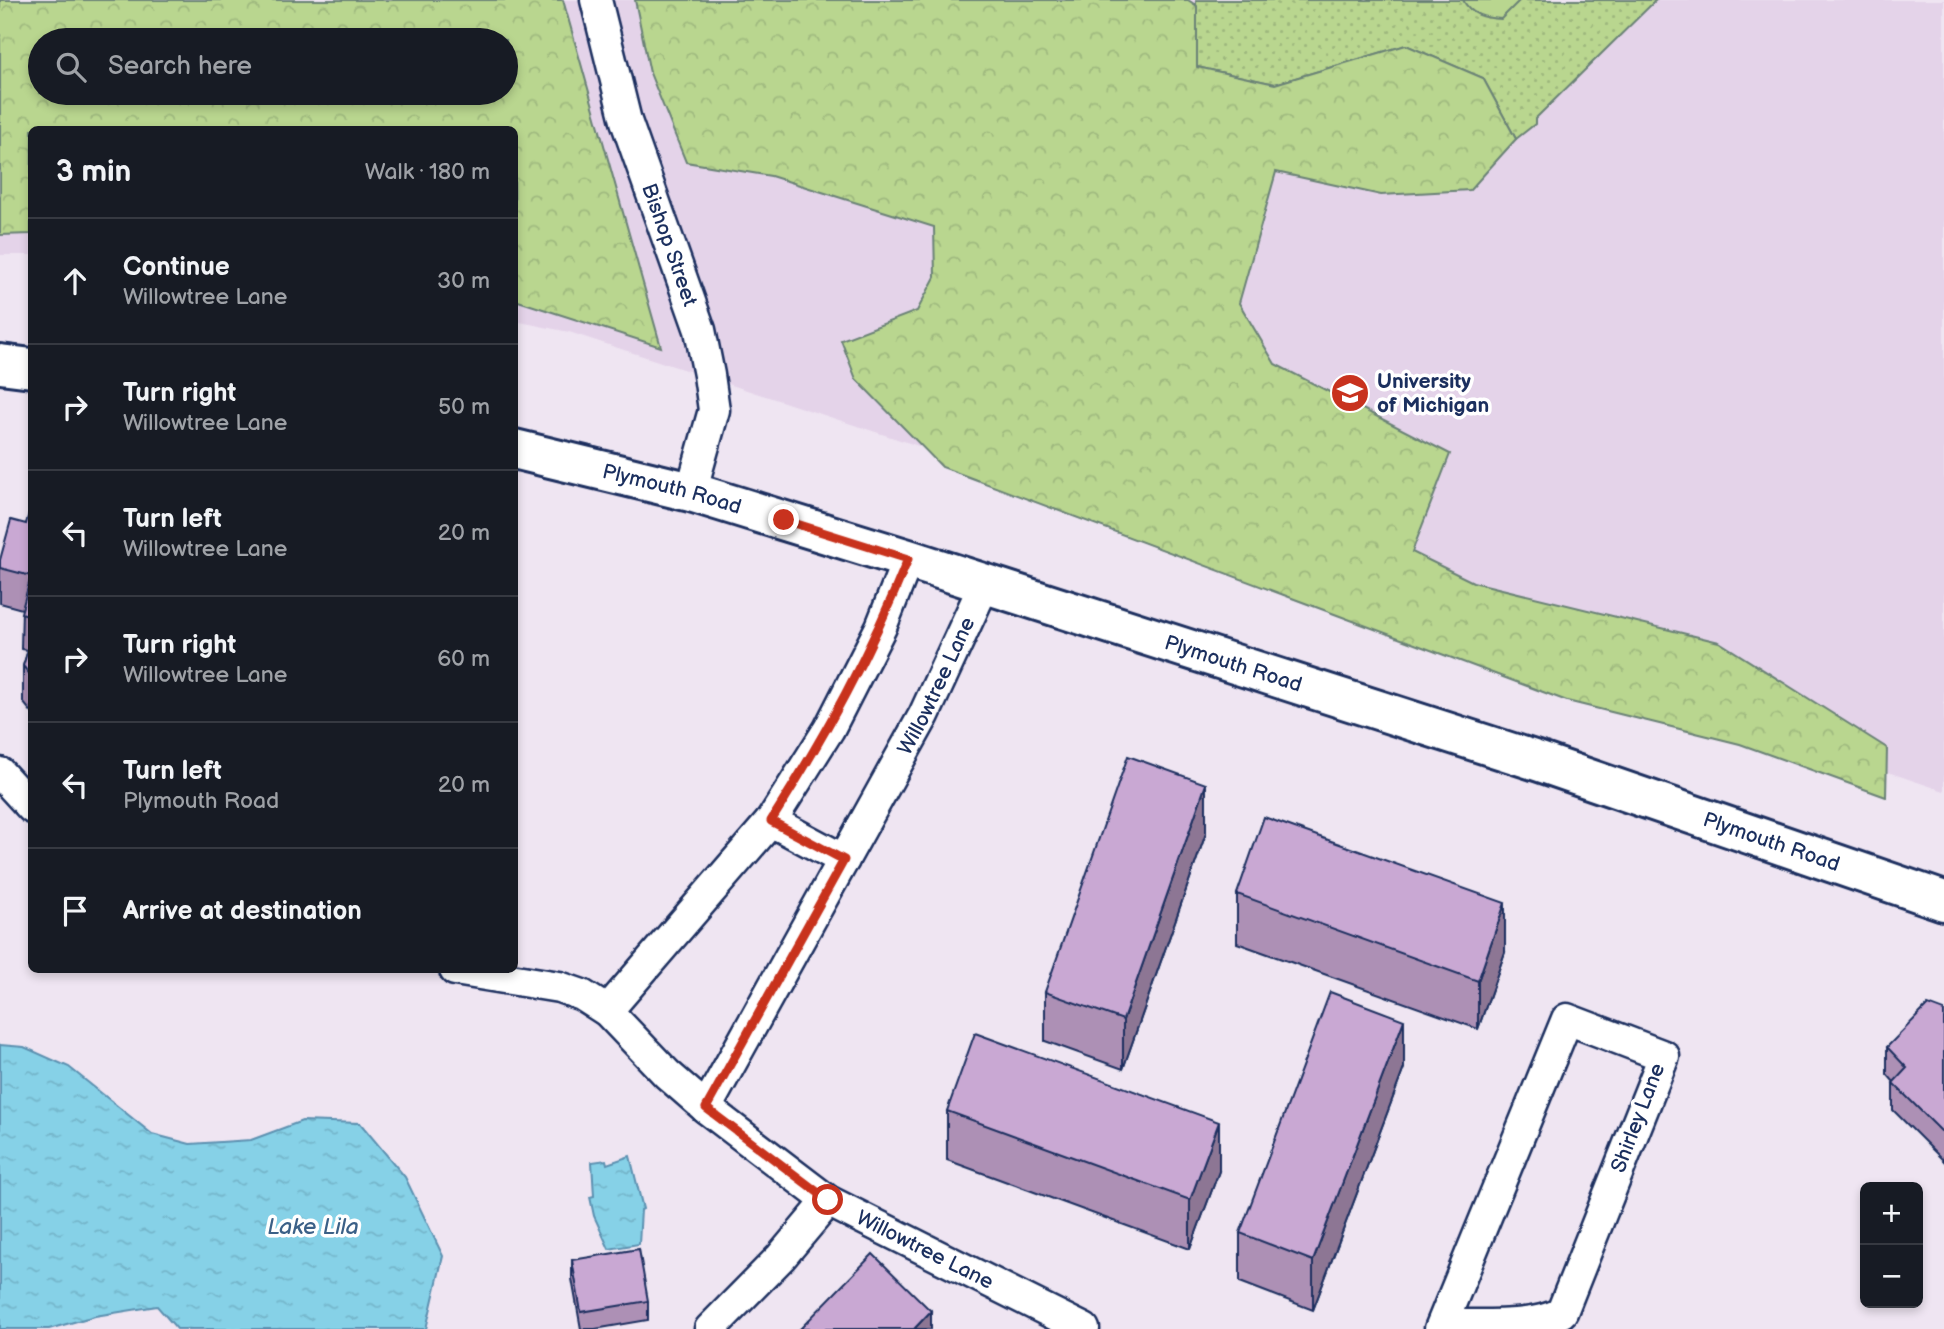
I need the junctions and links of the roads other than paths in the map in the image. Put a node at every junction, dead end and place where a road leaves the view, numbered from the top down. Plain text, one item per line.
1 (596, 0) edge
2 (0, 364) edge
3 (28, 368) edge
4 (518, 450) edge
5 (691, 492) junction
6 (908, 559) junction
7 (984, 585) junction
8 (0, 773) edge
9 (28, 804) edge
10 (771, 821) junction
11 (844, 860) junction
12 (1944, 901) edge
13 (473, 973) edge
14 (607, 1012) junction
15 (706, 1108) junction
16 (828, 1200) junction
17 (1442, 1327) edge
18 (710, 1329) edge
19 (1084, 1329) edge

1 - 5 street, Bishop Street
2 - 3 main road
4 - 5 main road, Plymouth Road
5 - 6 main road, Plymouth Road
6 - 7 main road, Plymouth Road
6 - 10 street
7 - 11 street, Willowtree Lane
7 - 12 main road, Plymouth Road
8 - 9 street
10 - 11 street
10 - 14 street
11 - 15 street, Willowtree Lane
13 - 14 street
14 - 15 street, Willowtree Lane
15 - 16 street, Willowtree Lane
16 - 18 street
16 - 19 street, Willowtree Lane
17 - 17 street, Shirley Lane

